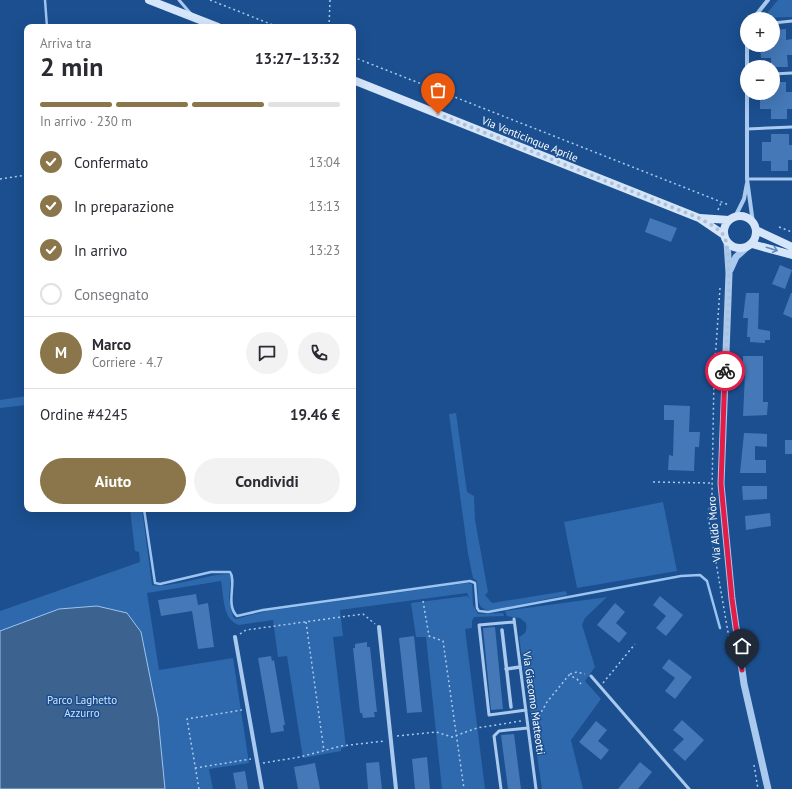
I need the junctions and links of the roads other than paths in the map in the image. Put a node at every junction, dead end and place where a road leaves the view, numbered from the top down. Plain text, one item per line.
1 (149, 0) edge
2 (179, 0) edge
3 (768, 0) edge
4 (157, 2) edge
5 (759, 12) edge
6 (195, 18) junction
7 (792, 21) edge
8 (780, 22) edge
9 (210, 24) edge
10 (792, 73) edge
11 (780, 74) edge
12 (356, 81) edge
13 (746, 100) edge
14 (792, 127) edge
15 (747, 129) junction
16 (748, 179) junction
17 (792, 179) edge
18 (699, 218) junction
19 (732, 218) junction
20 (755, 227) junction
21 (725, 238) junction
22 (749, 246) junction
23 (791, 246) edge
24 (792, 255) edge
25 (729, 272) junction
26 (379, 627) road end
27 (502, 630) dead end
28 (235, 637) road end
29 (520, 667) junction
30 (506, 669) junction
31 (591, 676) road end
32 (511, 707) dead end
33 (526, 710) junction
34 (528, 728) junction
35 (766, 786) edge
36 (262, 789) edge
37 (396, 789) edge
38 (501, 789) edge
39 (536, 789) edge
40 (689, 789) edge

1 - 4 main road
2 - 6 lane
3 - 5 street
4 - 6 main road
6 - 9 main road
7 - 8 lane
10 - 11 lane
12 - 18 main road, Via Venticinque Aprile
13 - 15 street
14 - 15 lane
15 - 16 street
16 - 17 lane
16 - 19 street
16 - 20 street
18 - 19 main road, Via Venticinque Aprile
18 - 21 main road, Via Venticinque Aprile
19 - 20 main road
19 - 21 main road
20 - 22 main road
20 - 23 main road
21 - 22 main road
21 - 25 street, Via Aldo Moro
22 -> 24 main road
22 - 25 street, Via Aldo Moro
25 - 35 street, Via Aldo Moro
26 - 37 street
27 - 30 street
28 - 36 street
29 - 30 street
29 - 33 lane, Via Giacomo Matteotti
29 - 33 lane, Via Giacomo Matteotti
30 - 32 street
31 - 40 lane
33 - 34 lane, Via Giacomo Matteotti
34 - 38 lane
34 - 39 lane, Via Giacomo Matteotti

